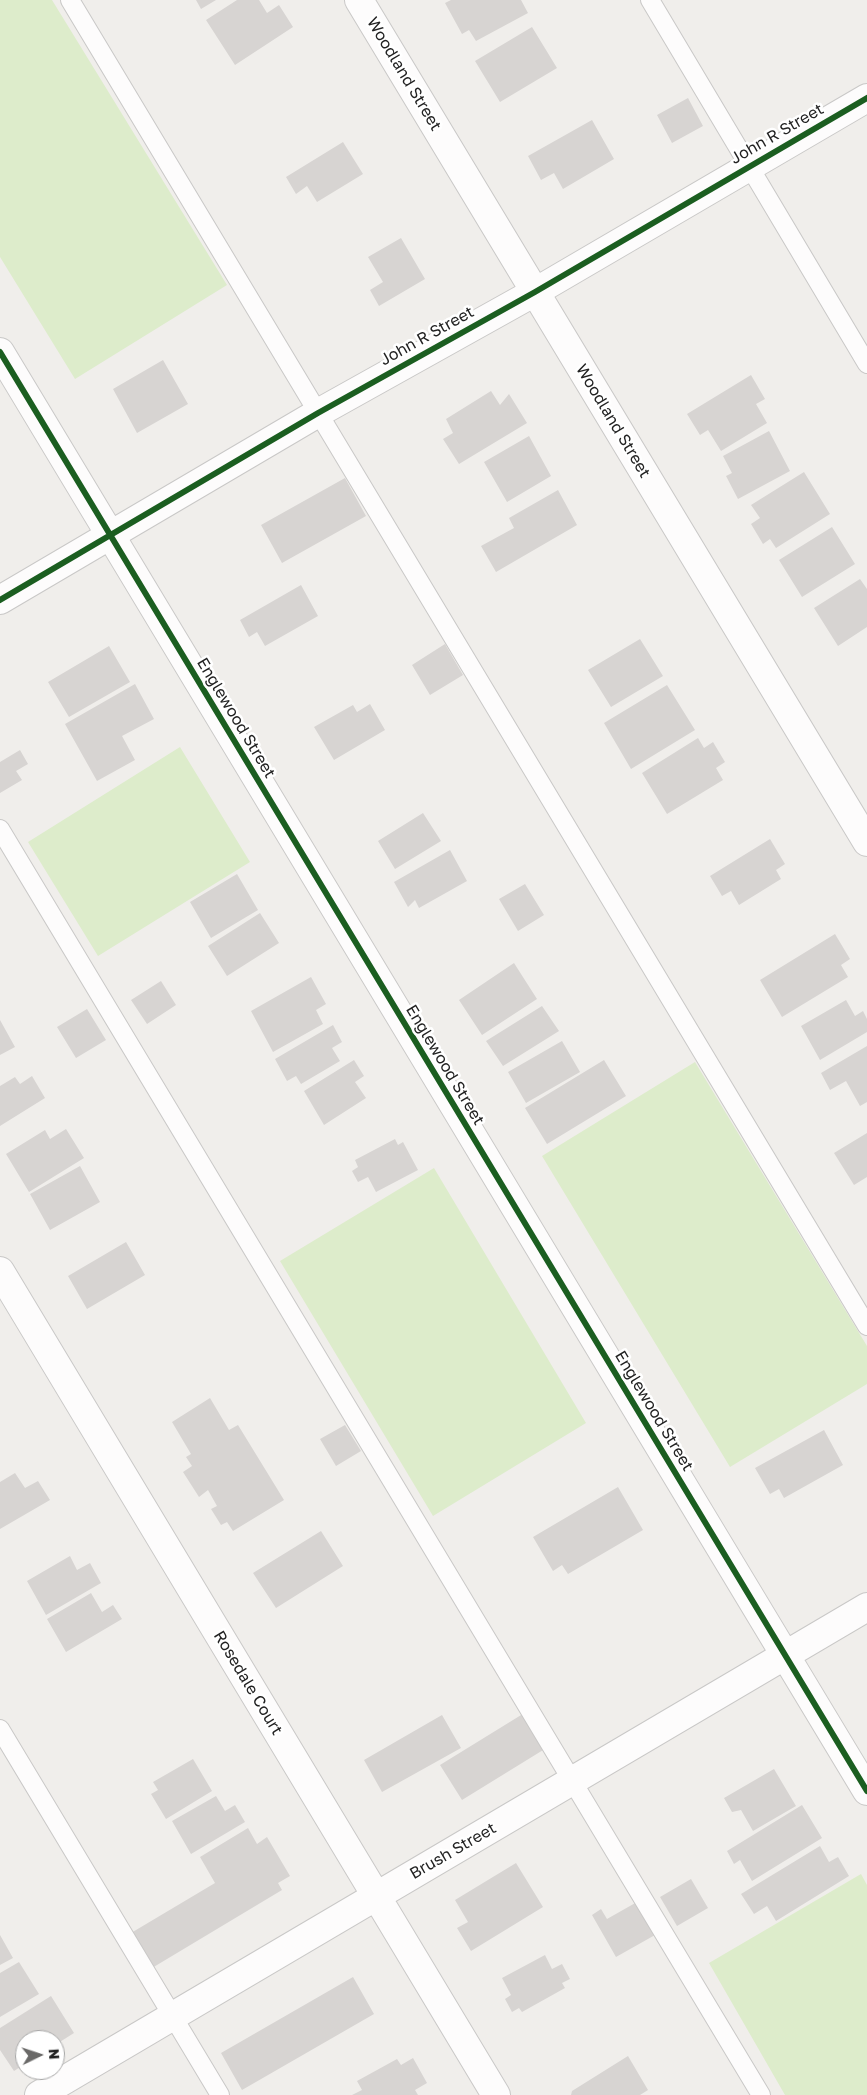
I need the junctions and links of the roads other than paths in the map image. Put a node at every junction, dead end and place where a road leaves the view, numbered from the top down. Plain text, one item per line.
1 (70, 0) edge
2 (359, 0) edge
3 (650, 0) edge
4 (867, 98) edge
5 (748, 166) junction
6 (535, 292) junction
7 (0, 352) edge
8 (867, 364) edge
9 (318, 413) junction
10 (110, 535) junction
11 (0, 600) edge
12 (0, 830) edge
13 (867, 842) edge
14 (0, 1270) edge
15 (867, 1326) edge
16 (867, 1607) edge
17 (785, 1655) junction
18 (0, 1729) edge
19 (572, 1781) junction
20 (867, 1791) edge
21 (377, 1896) junction
22 (173, 2016) junction
23 (39, 2095) edge
24 (220, 2095) edge
25 (496, 2095) edge
26 (761, 2095) edge

1 - 9 lane
2 - 6 street, Woodland Street
3 - 5 lane
4 - 5 street, John R Street
5 - 6 street, John R Street
5 - 8 lane
6 - 9 street, John R Street
6 - 13 street, Woodland Street
7 - 10 street, Englewood Street
9 - 10 street, John R Street
9 - 15 lane
10 - 11 street, John R Street
10 - 17 street, Englewood Street
12 - 19 lane
14 - 21 street, Rosedale Court
16 - 17 street, Brush Street
17 - 19 street, Brush Street
17 - 20 street, Englewood Street
18 - 22 lane
19 - 21 street, Brush Street
19 - 26 lane
21 - 22 street, Brush Street
21 - 25 street, Rosedale Court
22 - 23 street, Brush Street
22 - 24 lane

